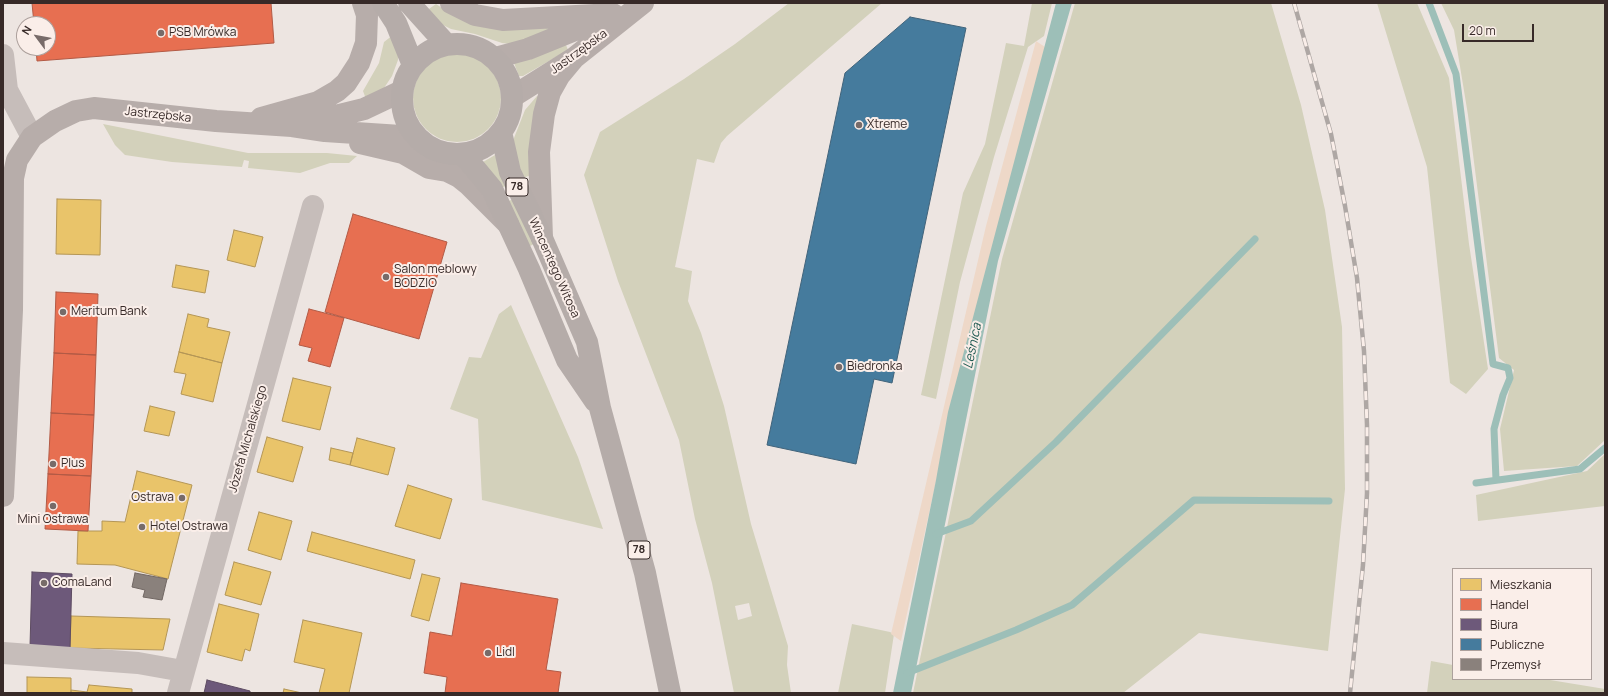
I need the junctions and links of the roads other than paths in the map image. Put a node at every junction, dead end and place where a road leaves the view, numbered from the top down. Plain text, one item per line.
1 (363, 3) edge
2 (384, 3) edge
3 (409, 3) edge
4 (451, 3) edge
5 (643, 3) edge
6 (613, 14) junction
7 (446, 44) junction
8 (3, 54) edge
9 (495, 58) junction
10 (574, 58) junction
11 (413, 65) junction
12 (402, 91) junction
13 (512, 97) junction
14 (240, 123) junction
15 (292, 126) junction
16 (325, 131) junction
17 (501, 132) junction
18 (32, 137) junction
19 (416, 137) junction
20 (463, 154) junction
21 (313, 206) dead end
22 (510, 226) junction
23 (542, 238) junction
24 (600, 408) junction
25 (3, 496) edge
26 (3, 653) edge
27 (183, 672) junction
28 (178, 693) edge
29 (670, 693) edge

1 - 14 street
2 - 11 main road
3 - 7 main road
4 - 6 street
5 - 6 street, Jastrzębska
5 - 10 street, Jastrzębska
6 - 9 street, Jastrzębska
7 - 9 main road
7 - 11 main road
8 - 18 street
9 - 13 main road
10 - 13 street, Jastrzębska
10 - 23 street
11 - 12 main road
12 - 15 street, Jastrzębska
12 - 19 main road
13 - 17 main road
14 - 15 street, Jastrzębska
14 - 18 street, Jastrzębska
15 - 16 street, Jastrzębska
16 - 19 street, Jastrzębska
16 - 22 street
17 - 20 main road
17 - 23 main road, Wincentego Witosa / 78
18 - 25 street
19 - 20 main road
20 - 22 main road, Wincentego Witosa / 78
21 - 27 street, Józefa Michalskiego
22 - 24 main road, Wincentego Witosa / 78
23 - 24 main road, Wincentego Witosa / 78
24 - 29 main road, Wincentego Witosa / 78
26 - 27 street
27 - 28 street, Józefa Michalskiego

